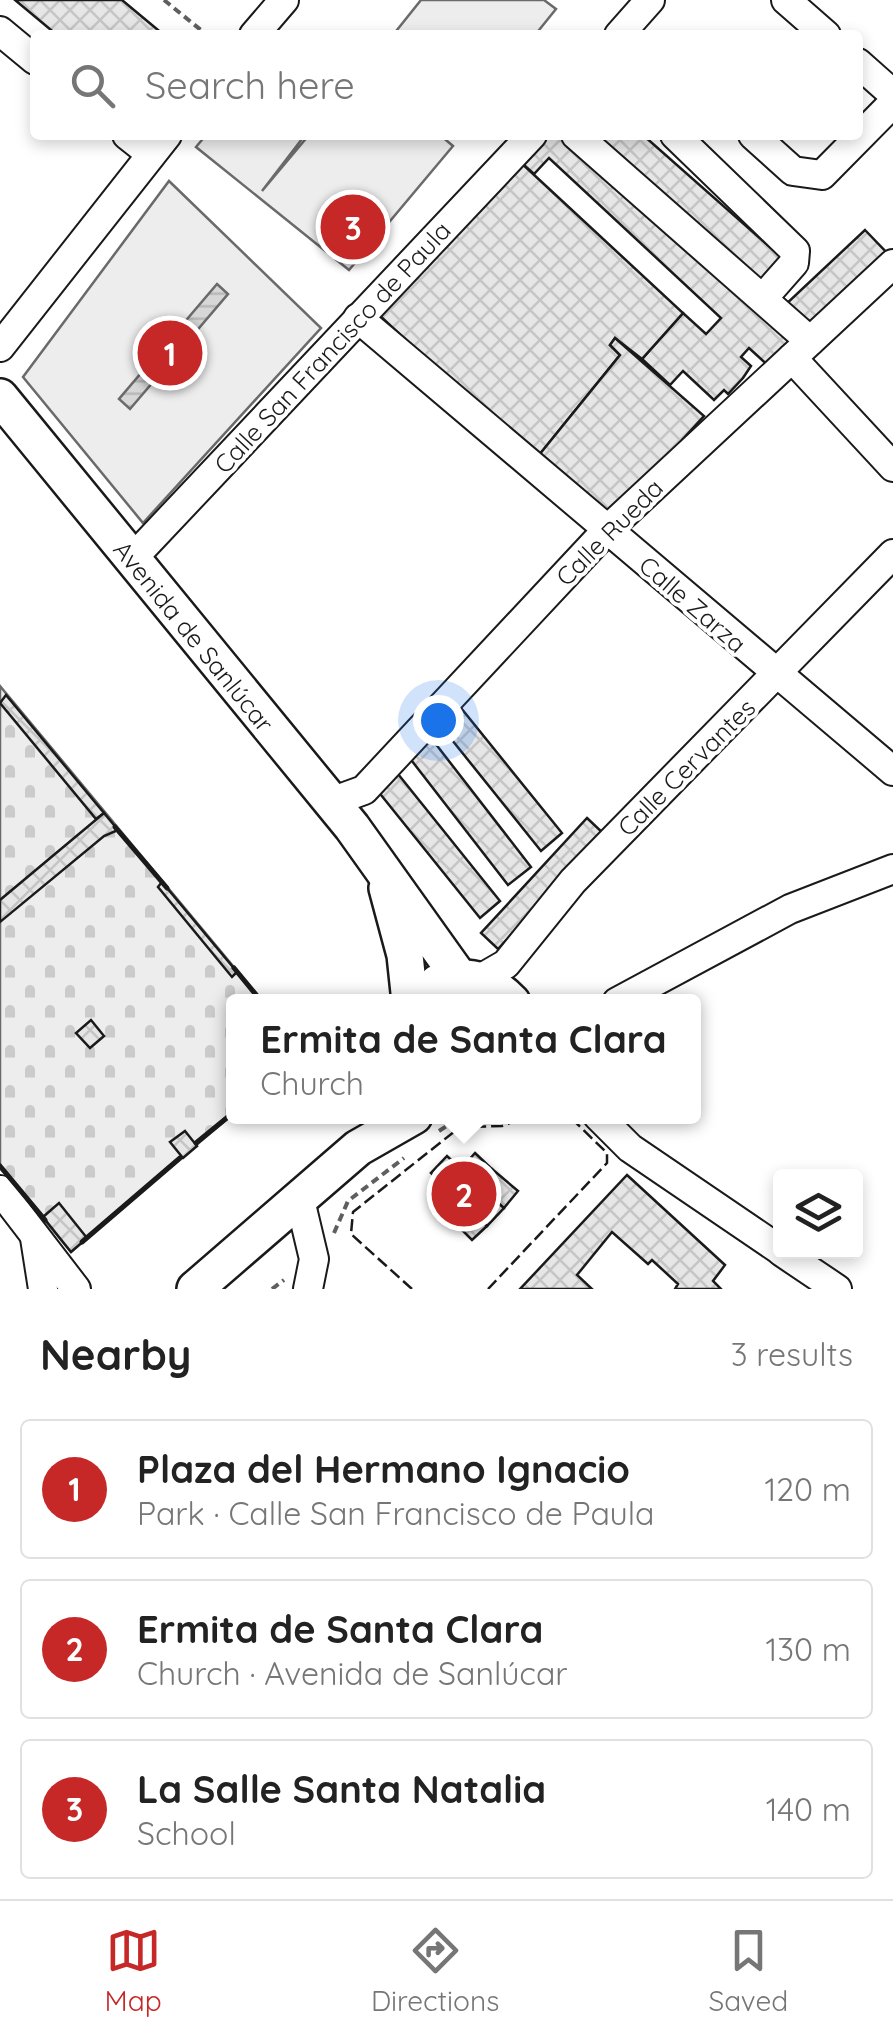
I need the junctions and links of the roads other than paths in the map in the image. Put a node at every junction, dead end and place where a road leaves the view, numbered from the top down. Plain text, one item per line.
1 (284, 0) edge
2 (650, 0) edge
3 (786, 0) edge
4 (258, 30) edge
5 (632, 30) edge
6 (820, 30) edge
7 (0, 31) edge
8 (30, 56) edge
9 (863, 67) edge
10 (893, 94) edge
11 (893, 103) edge
12 (863, 133) edge
13 (527, 140) edge
14 (582, 140) edge
15 (680, 140) edge
16 (759, 140) edge
17 (857, 140) edge
18 (159, 145) edge
19 (893, 264) edge
20 (764, 298) junction
21 (358, 318) junction
22 (0, 346) edge
23 (801, 350) junction
24 (0, 397) edge
25 (893, 467) edge
26 (607, 530) junction
27 (893, 554) edge
28 (132, 559) junction
29 (776, 676) junction
30 (893, 771) edge
31 (332, 802) junction
32 (893, 869) edge
33 (384, 878) junction
34 (469, 978) junction
35 (411, 994) edge
36 (423, 994) edge
37 (498, 994) edge
38 (632, 994) edge
39 (374, 1124) edge
40 (606, 1124) edge
41 (424, 1126) edge
42 (358, 1148) junction
43 (0, 1190) edge
44 (300, 1200) junction
45 (34, 1231) junction
46 (773, 1246) edge
47 (793, 1259) edge
48 (44, 1289) edge
49 (76, 1289) edge
50 (196, 1289) edge
51 (308, 1289) edge
52 (837, 1289) edge

1 - 4 street
2 - 5 street
3 - 6 street
7 - 8 street
9 - 10 street
11 - 12 street
13 - 21 street, Calle San Francisco de Paula
14 - 20 street
15 - 20 street
16 - 17 street
18 - 22 street
19 - 23 street, Calle Rueda
20 - 23 street
21 - 26 street, Calle Zarza
21 - 28 street, Calle San Francisco de Paula
23 - 25 street
23 - 26 street, Calle Rueda
24 - 28 main road, Avenida de Sanlúcar
26 - 29 street, Calle Zarza
26 - 31 street, Calle Rueda
27 - 29 street, Calle Cervantes
28 - 31 main road, Avenida de Sanlúcar
29 - 30 street, Calle Zarza
29 - 34 street, Calle Cervantes
31 - 33 main road, Avenida de Sanlúcar
32 - 38 street
33 - 34 main road
33 - 35 main road
34 - 36 main road
34 - 37 main road
39 - 42 main road
40 - 46 street
41 - 42 main road
42 - 44 main road
43 - 45 street
44 - 50 main road
44 - 51 street
45 - 48 street
45 - 49 street
47 - 52 street

